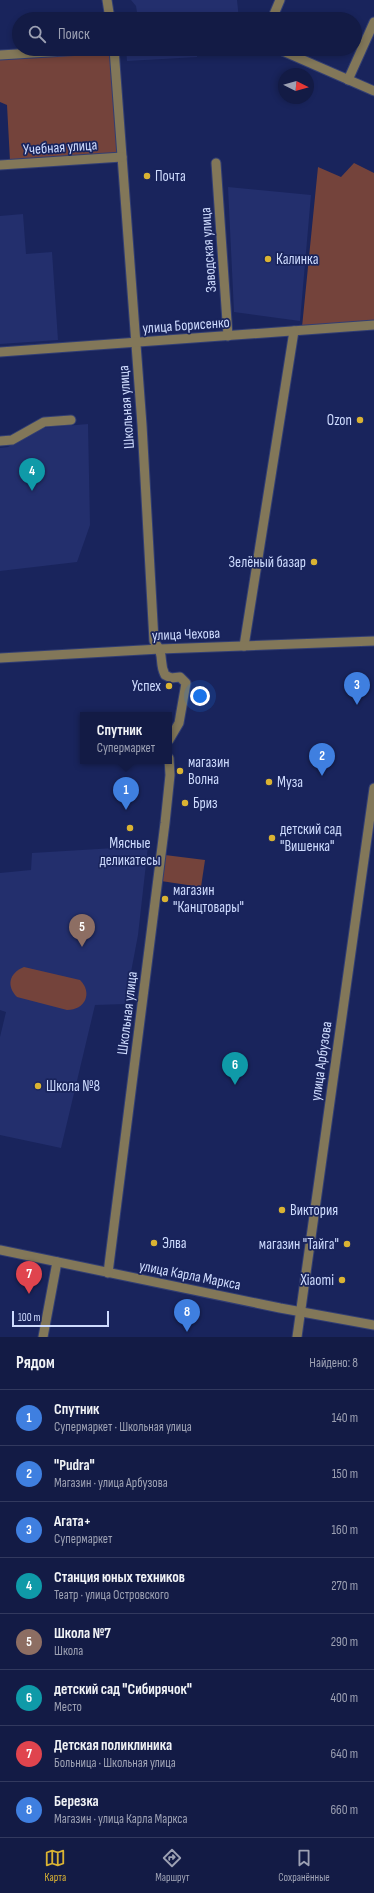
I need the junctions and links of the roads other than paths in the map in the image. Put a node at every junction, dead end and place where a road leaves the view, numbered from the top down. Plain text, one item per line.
1 (107, 0) edge
2 (280, 0) edge
3 (109, 12) edge
4 (275, 12) edge
5 (374, 22) edge
6 (362, 49) edge
7 (12, 54) edge
8 (0, 55) edge
9 (115, 56) edge
10 (294, 56) edge
11 (359, 56) edge
12 (348, 80) junction
13 (374, 91) edge
14 (122, 157) junction
15 (216, 163) dead end
16 (0, 165) edge
17 (374, 325) edge
18 (294, 331) junction
19 (228, 336) junction
20 (135, 342) junction
21 (0, 352) edge
22 (71, 420) dead end
23 (0, 441) edge
24 (374, 641) edge
25 (244, 646) junction
26 (160, 649) junction
27 (0, 658) edge
28 (172, 735) edge
29 (169, 764) edge
30 (374, 788) edge
31 (0, 1250) edge
32 (57, 1262) junction
33 (108, 1273) junction
34 (301, 1311) junction
35 (374, 1325) edge
36 (43, 1337) edge
37 (297, 1337) edge

1 - 3 street
2 - 4 street
5 - 6 street
7 - 8 street
9 - 14 street, Школьная улица
10 - 12 street
11 - 12 street
12 - 13 street
14 - 16 street, Учебная улица
14 - 20 street, Школьная улица
15 - 19 street, Заводская улица
17 - 18 street, улица Борисенко
18 - 19 street, улица Борисенко
18 - 25 street
19 - 20 street, улица Борисенко
20 - 21 street, улица Борисенко
20 - 26 street, Школьная улица
22 - 23 street
24 - 25 street, улица Чехова
25 - 26 street, улица Чехова
26 - 27 street, улица Чехова
26 - 28 street, Школьная улица
29 - 33 street, Школьная улица
30 - 34 street, улица Арбузова
31 - 32 street, улица Карла Маркса
32 - 33 street, улица Карла Маркса
32 - 36 street
33 - 34 street, улица Карла Маркса
34 - 35 street, улица Карла Маркса
34 - 37 street, улица Арбузова

